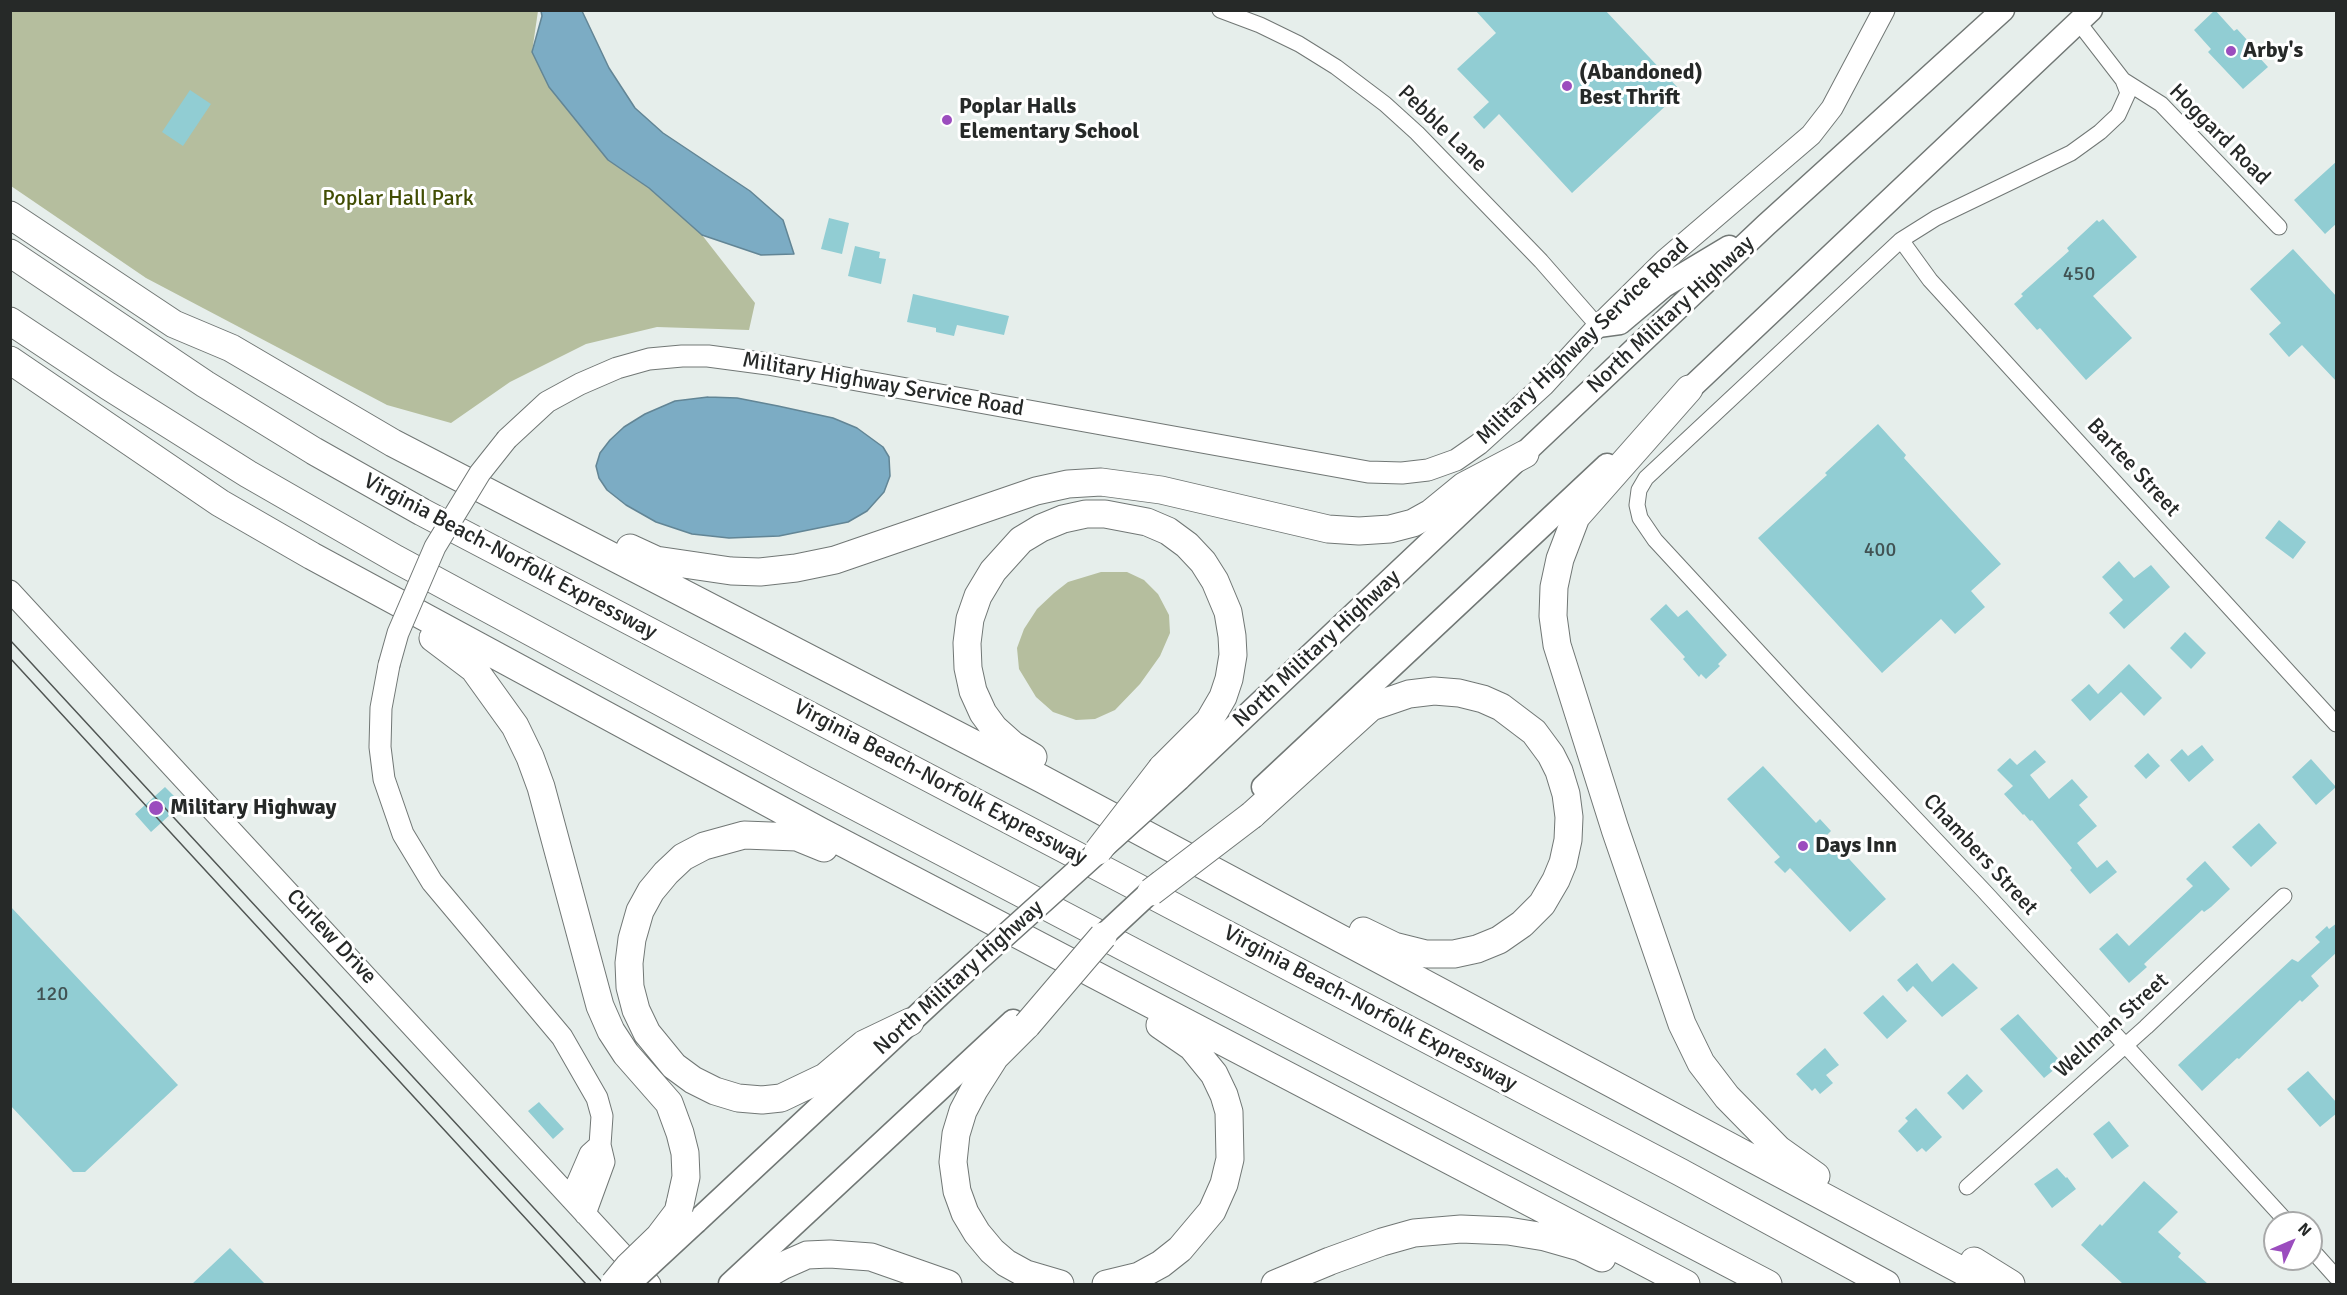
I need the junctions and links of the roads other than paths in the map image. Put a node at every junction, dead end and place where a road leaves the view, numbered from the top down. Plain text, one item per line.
1 (1220, 10) edge
2 (1884, 10) edge
3 (2003, 10) edge
4 (2080, 15) edge
5 (2122, 80) junction
6 (10, 215) edge
7 (1766, 225) junction
8 (2279, 227) dead end
9 (1900, 240) junction
10 (10, 253) edge
11 (10, 321) edge
12 (1598, 326) junction
13 (10, 360) edge
14 (1689, 389) junction
15 (1525, 454) junction
16 (502, 502) junction
17 (312, 556) junction
18 (10, 591) edge
19 (2337, 724) edge
20 (1170, 773) junction
21 (1246, 812) junction
22 (1155, 840) junction
23 (1098, 851) joint
24 (1236, 882) junction
25 (931, 889) junction
26 (1151, 892) joint
27 (2284, 896) dead end
28 (1103, 936) joint
29 (1034, 942) junction
30 (910, 1022) junction
31 (1020, 1023) junction
32 (2126, 1045) junction
33 (600, 1145) junction
34 (1967, 1187) dead end
35 (571, 1198) junction
36 (2277, 1211) edge
37 (688, 1213) junction
38 (585, 1214) junction
39 (2323, 1262) edge
40 (2337, 1277) edge
41 (744, 1280) edge
42 (614, 1284) edge
43 (629, 1284) edge
44 (650, 1284) edge
45 (948, 1284) edge
46 (1060, 1284) edge
47 (1106, 1284) edge
48 (1275, 1284) edge
49 (1665, 1284) edge
50 (1686, 1284) edge
51 (1768, 1284) edge
52 (1886, 1284) edge
53 (1987, 1284) edge
54 (2011, 1284) edge

1 - 12 street, Pebble Lane
2 - 12 street, Military Highway Service Road
3 - 7 main road, North Military Highway
4 - 5 street
4 - 14 main road
5 - 8 street, Hoggard Road
5 - 9 street
6 - 16 highway
7 - 12 main road
7 - 15 main road, North Military Highway
9 - 19 street, Bartee Street
9 - 32 street, Chambers Street
10 - 52 highway, Virginia Beach-Norfolk Expressway
11 - 51 highway
12 - 33 street, Military Highway Service Road, bridge
13 - 17 highway
14 - 21 main road
14 - 54 highway
15 - 16 highway
15 - 20 main road, North Military Highway
16 - 22 highway
17 - 25 highway
17 - 37 highway
18 - 35 street, Curlew Drive
20 - 22 highway
20 - 23 highway, bridge
21 - 24 highway
21 - 26 highway, bridge
22 - 24 highway
23 - 30 main road, North Military Highway, bridge
24 - 53 highway
25 - 29 highway
25 - 30 highway
26 - 28 main road, bridge
27 - 32 street, Wellman Street
28 - 31 highway, bridge
29 - 47 highway
29 - 50 highway
30 - 37 main road, North Military Highway
31 - 41 main road
31 - 46 highway
32 - 34 street, Wellman Street
32 - 36 street, Chambers Street
33 - 35 street
33 - 38 street, Military Highway Service Road
35 - 38 street, Curlew Drive
37 - 42 highway, bridge
37 - 43 main road, North Military Highway, bridge
38 - 44 street, Curlew Drive
39 - 40 street
41 - 45 highway
48 - 49 highway

